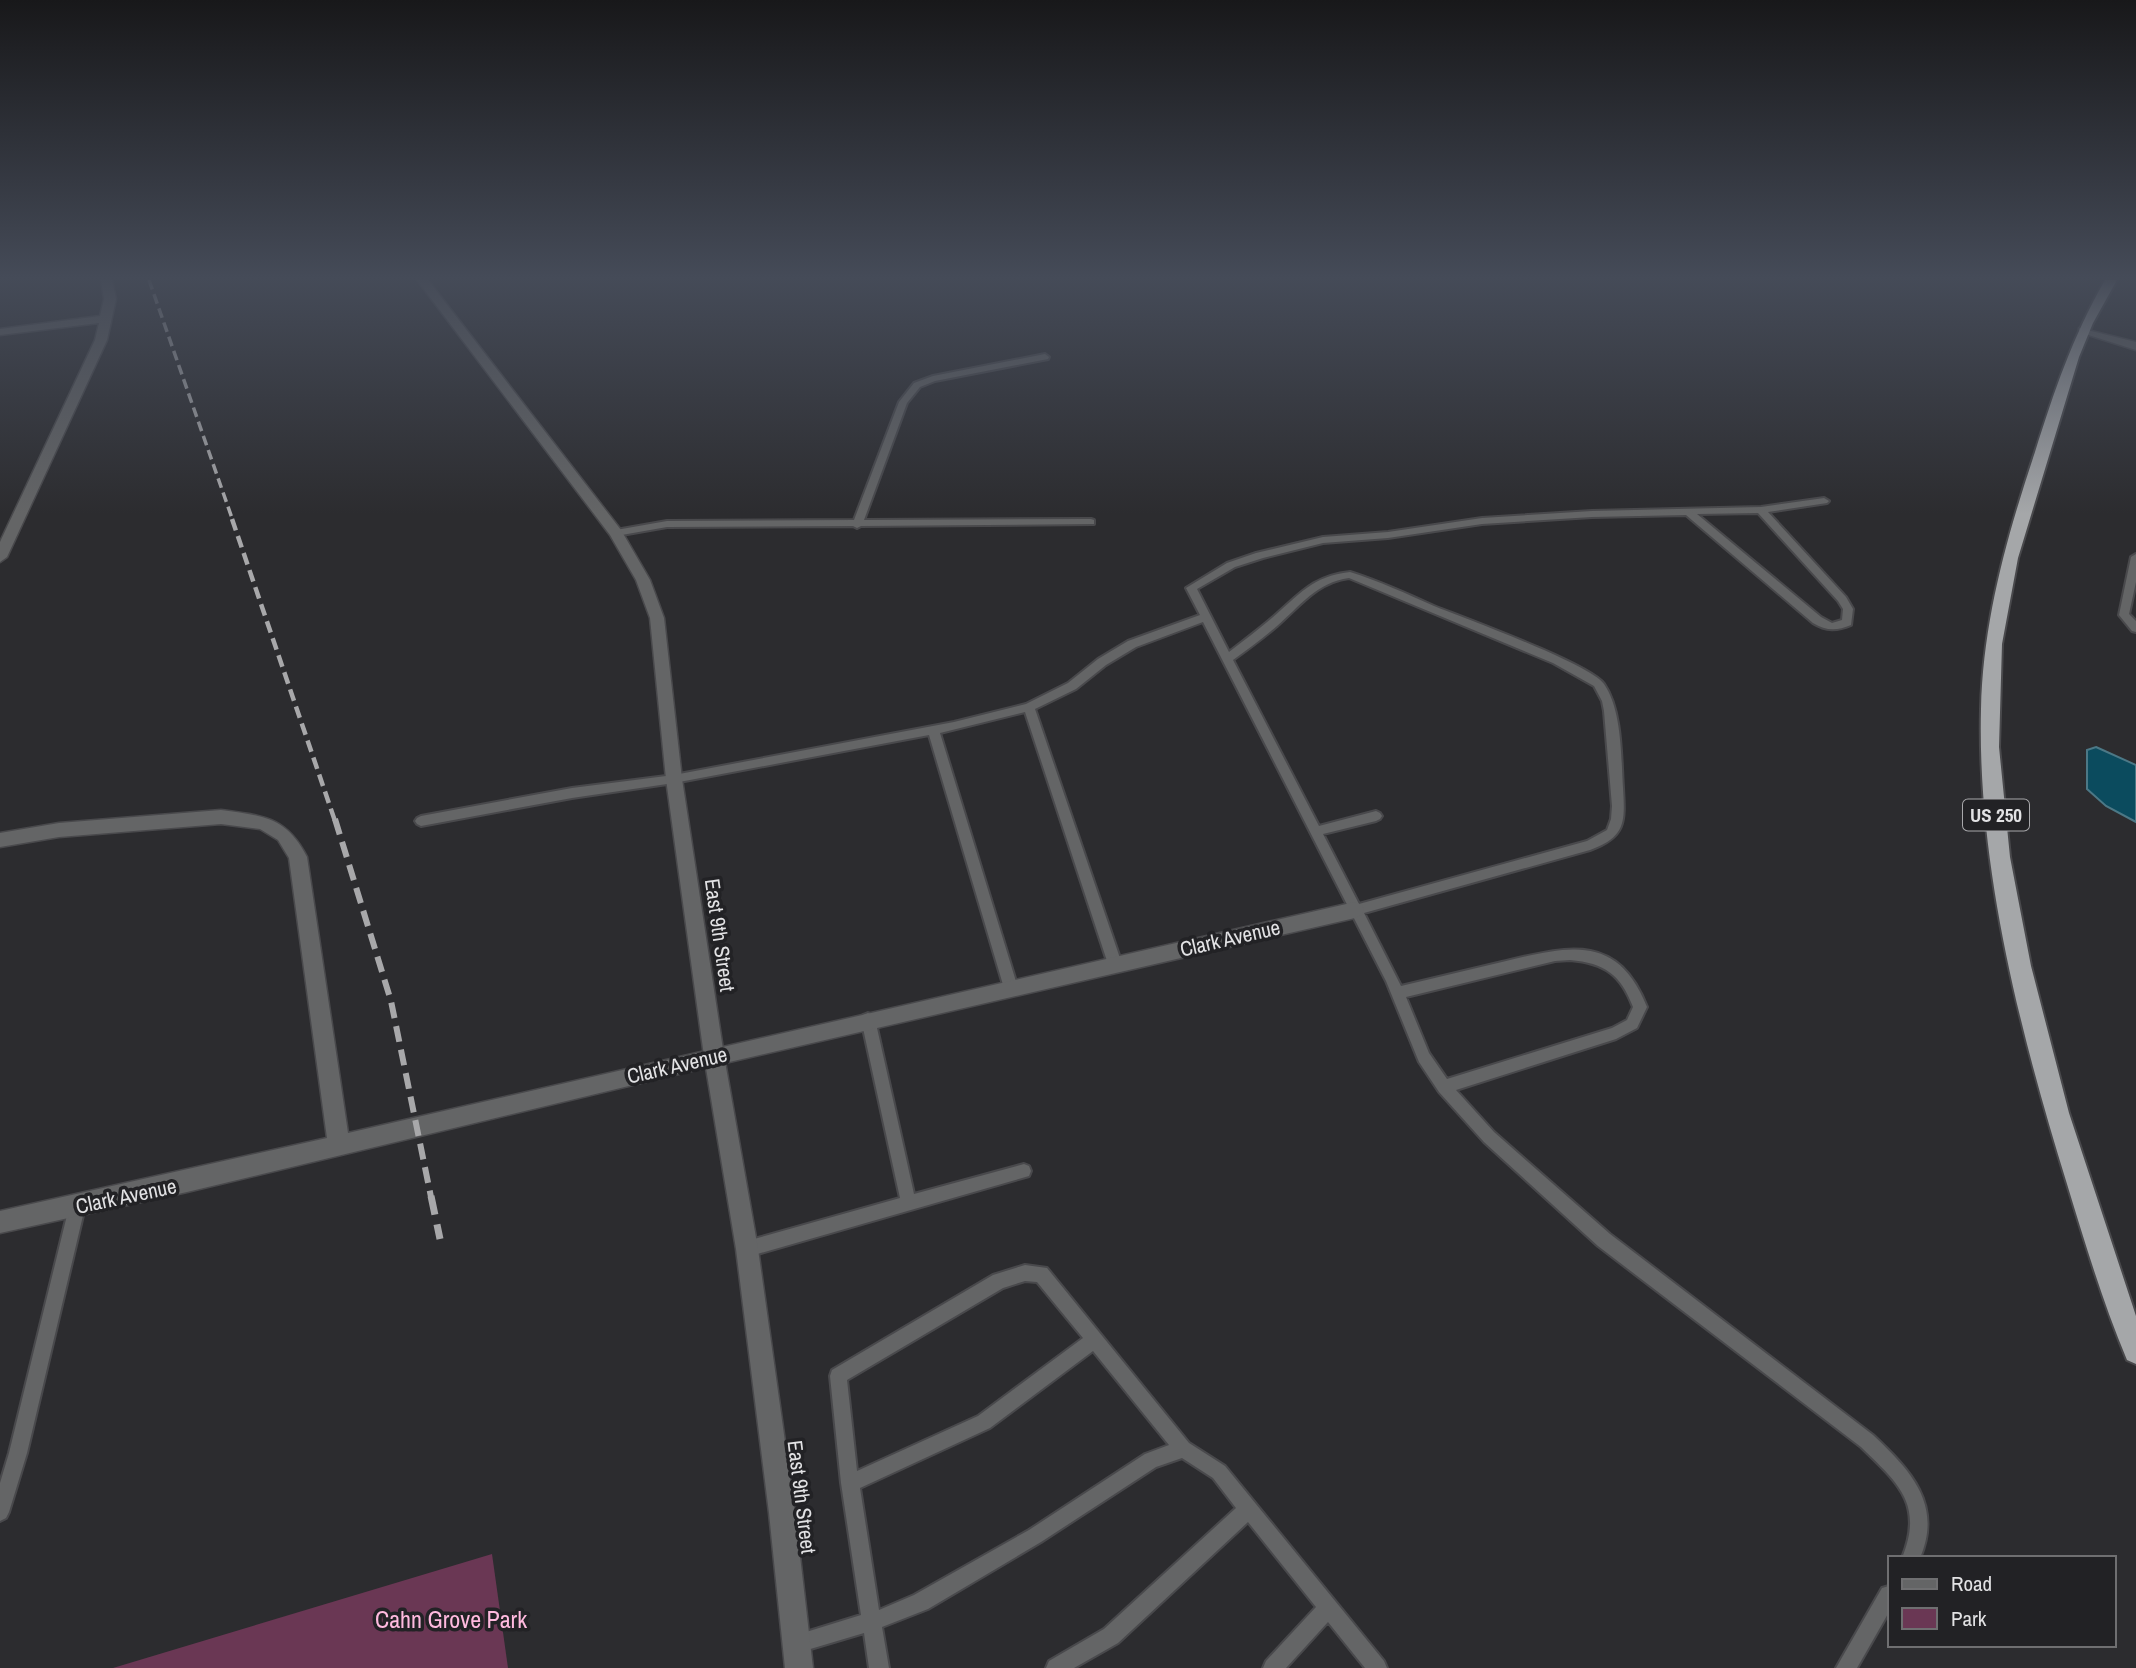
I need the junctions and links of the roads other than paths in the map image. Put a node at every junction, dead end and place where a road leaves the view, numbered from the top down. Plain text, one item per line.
1 (94, 358) edge
2 (482, 358) edge
3 (1040, 358) edge
4 (2074, 358) edge
5 (1824, 501) dead end
6 (1761, 510) junction
7 (1687, 511) junction
8 (1091, 522) dead end
9 (857, 525) junction
10 (616, 533) junction
11 (0, 557) edge
12 (2136, 557) edge
13 (1206, 617) junction
14 (2136, 628) edge
15 (1227, 659) junction
16 (1029, 708) junction
17 (933, 730) junction
18 (674, 779) junction
19 (1376, 817) dead end
20 (421, 821) dead end
21 (1315, 831) junction
22 (0, 839) edge
23 (1355, 910) junction
24 (1115, 964) junction
25 (1011, 988) junction
26 (1398, 993) junction
27 (868, 1019) junction
28 (714, 1056) junction
29 (1444, 1087) junction
30 (339, 1146) junction
31 (1024, 1171) dead end
32 (909, 1204) junction
33 (77, 1207) junction
34 (0, 1222) edge
35 (747, 1250) junction
36 (1095, 1339) junction
37 (2136, 1351) edge
38 (1183, 1449) junction
39 (850, 1483) junction
40 (1248, 1508) junction
41 (0, 1511) edge
42 (1912, 1556) edge
43 (1888, 1597) edge
44 (1328, 1608) junction
45 (872, 1622) junction
46 (796, 1644) junction
47 (799, 1668) edge
48 (879, 1668) edge
49 (1056, 1668) edge
50 (1273, 1668) edge
51 (1377, 1668) edge
52 (1846, 1668) edge

1 - 11 street
2 - 10 street, East 9th Street
3 - 9 lane
4 - 37 highway, US 250
5 - 6 lane
6 - 7 lane
6 - 7 lane
7 - 13 lane
8 - 9 lane
9 - 10 lane
10 - 18 street, East 9th Street
12 - 14 lane
13 - 15 lane
13 - 16 lane
15 - 21 lane
15 - 23 lane
16 - 17 lane
16 - 24 lane
17 - 18 lane
17 - 25 lane
18 - 20 lane
18 - 28 street, East 9th Street
19 - 21 lane
21 - 23 lane
22 - 30 street
23 - 24 street, Clark Avenue
23 - 26 lane
24 - 25 street, Clark Avenue
25 - 27 street, Clark Avenue
26 - 29 lane
26 - 29 lane
27 - 28 street, Clark Avenue
27 - 32 lane
28 - 30 street, Clark Avenue
28 - 35 street, East 9th Street
29 - 42 lane
30 - 33 street, Clark Avenue
31 - 32 lane
32 - 35 lane
33 - 34 street, Clark Avenue
33 - 41 lane
35 - 46 street, East 9th Street
36 - 38 lane
36 - 39 lane
36 - 39 lane
38 - 40 lane
38 - 45 lane
39 - 45 lane
40 - 44 lane
40 - 49 lane
43 - 52 lane
44 - 50 lane
44 - 51 lane
45 - 46 lane
45 - 48 lane
46 - 47 street, East 9th Street

